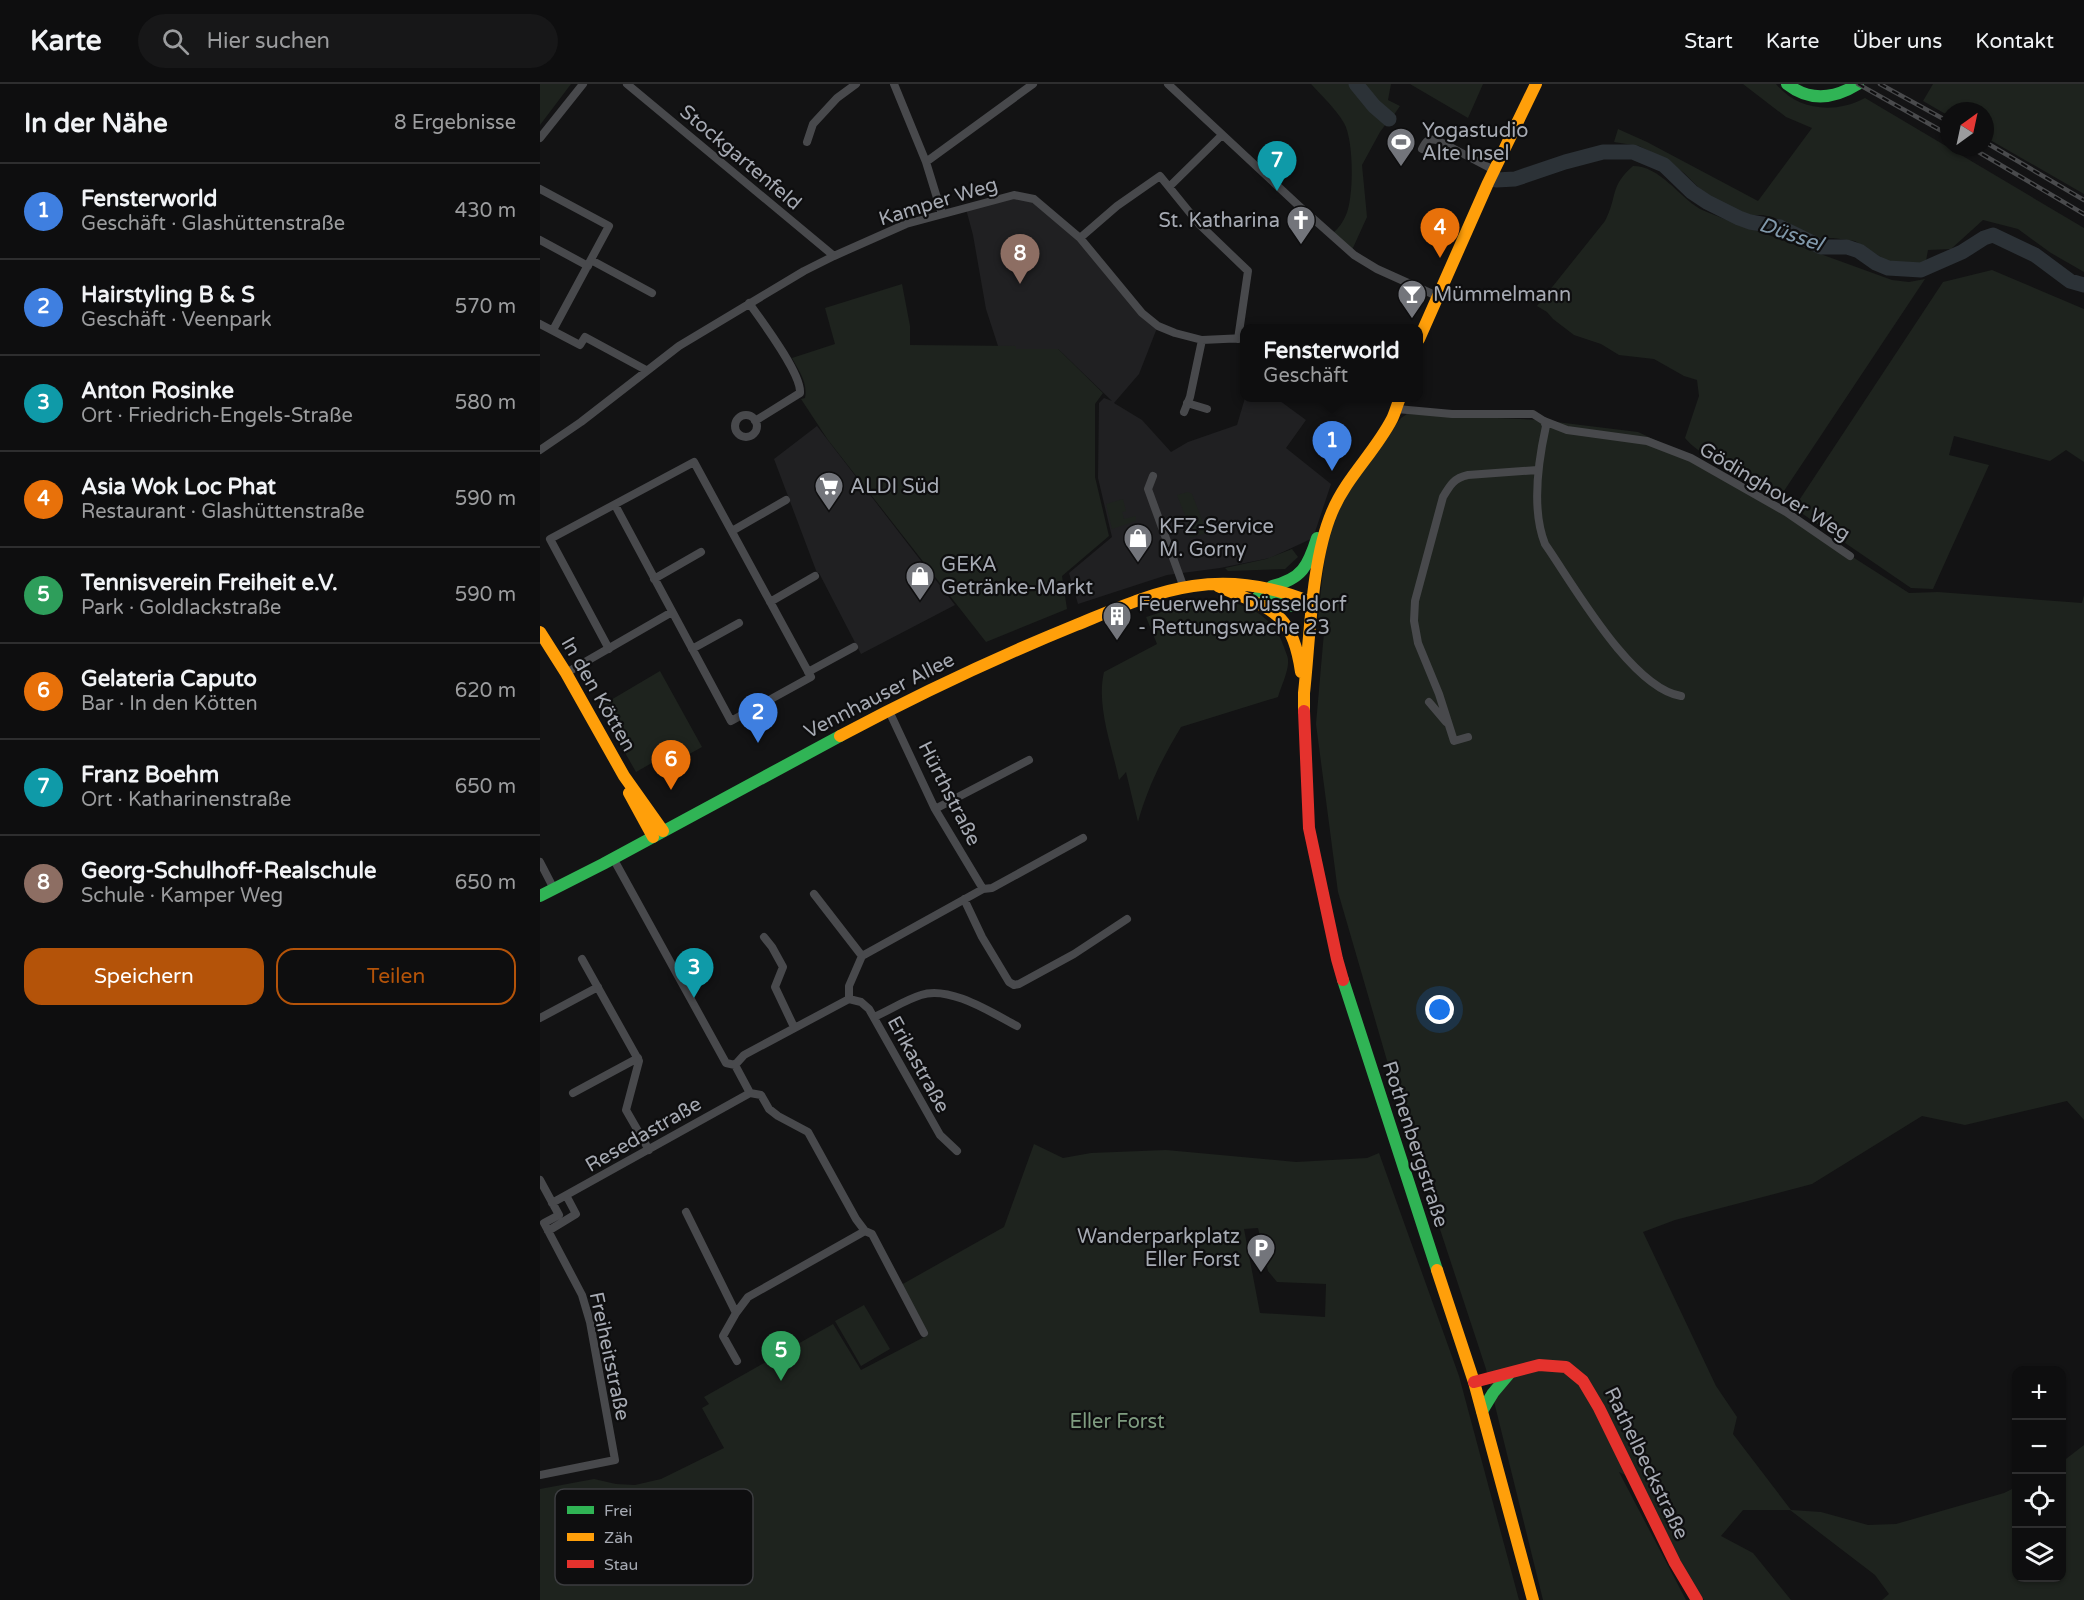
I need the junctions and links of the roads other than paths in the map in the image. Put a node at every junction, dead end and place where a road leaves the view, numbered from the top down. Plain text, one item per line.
1 (583, 84) edge
2 (627, 84) edge
3 (856, 84) edge
4 (894, 84) edge
5 (1033, 84) edge
6 (1168, 84) edge
7 (1536, 84) edge
8 (1787, 84) edge
9 (1854, 86) edge
10 (1222, 135) junction
11 (540, 138) edge
12 (807, 142) dead end
13 (1422, 149) dead end
14 (926, 162) junction
15 (1494, 170) junction
16 (1169, 188) junction
17 (540, 189) edge
18 (942, 214) junction
19 (1080, 238) junction
20 (540, 240) edge
21 (834, 256) junction
22 (589, 263) junction
23 (652, 293) dead end
24 (1437, 296) junction
25 (749, 303) junction
26 (540, 324) edge
27 (1243, 324) edge
28 (1423, 329) edge
29 (553, 330) junction
30 (1240, 339) edge
31 (1202, 340) junction
32 (646, 370) junction
33 (1187, 403) junction
34 (1399, 403) edge
35 (1207, 409) dead end
36 (1184, 412) dead end
37 (755, 421) dead end
38 (1544, 421) junction
39 (540, 450) edge
40 (1538, 470) junction
41 (1153, 476) dead end
42 (786, 500) dead end
43 (615, 506) junction
44 (732, 531) junction
45 (1325, 531) junction
46 (701, 552) dead end
47 (1850, 556) dead end
48 (815, 576) dead end
49 (654, 579) junction
50 (1216, 585) junction
51 (1259, 587) junction
52 (1184, 588) junction
53 (770, 602) junction
54 (1313, 603) junction
55 (672, 612) junction
56 (739, 623) dead end
57 (1288, 629) joint
58 (540, 632) edge
59 (854, 647) dead end
60 (609, 648) junction
61 (692, 649) junction
62 (808, 672) junction
63 (566, 673) junction
64 (1304, 693) junction
65 (1681, 696) dead end
66 (1429, 702) dead end
67 (889, 711) junction
68 (1448, 724) junction
69 (1468, 737) dead end
70 (1029, 759) dead end
71 (935, 809) junction
72 (658, 834) junction
73 (1083, 838) dead end
74 (613, 858) junction
75 (540, 862) edge
76 (554, 889) junction
77 (983, 889) junction
78 (814, 894) dead end
79 (540, 896) edge
80 (964, 899) junction
81 (1127, 919) dead end
82 (764, 937) dead end
83 (861, 956) junction
84 (582, 958) dead end
85 (597, 987) junction
86 (849, 999) junction
87 (874, 1017) junction
88 (540, 1018) edge
89 (1017, 1026) dead end
90 (794, 1027) junction
91 (638, 1058) junction
92 (735, 1065) junction
93 (573, 1093) dead end
94 (750, 1093) junction
95 (649, 1150) junction
96 (957, 1151) dead end
97 (540, 1180) edge
98 (567, 1197) junction
99 (552, 1203) junction
100 (686, 1212) dead end
101 (544, 1226) edge
102 (865, 1231) junction
103 (736, 1313) junction
104 (924, 1334) dead end
105 (737, 1361) dead end
106 (1509, 1374) junction
107 (1474, 1382) junction
108 (1482, 1411) junction
109 (540, 1475) edge
110 (1533, 1600) edge
111 (1697, 1600) edge

1 - 11 street
2 - 21 street, Stockgartenfeld
3 - 12 street
4 - 14 street
5 - 14 street
6 - 10 street
7 - 15 main road
8 - 9 main road
10 - 16 street
10 - 24 street
13 - 15 street
14 - 18 street
15 - 24 main road
16 - 19 street
16 - 27 street
17 - 22 street
18 - 19 street, Kamper Weg
18 - 21 street, Kamper Weg
19 - 31 street, Kamper Weg
20 - 22 street
21 - 25 street, Kamper Weg
22 - 23 street
22 - 29 street
24 - 28 main road
25 - 32 street, Kamper Weg
25 - 37 street
26 - 29 street
29 - 32 street
30 - 31 street, Kamper Weg
31 - 33 street
32 - 39 street, Kamper Weg
33 - 35 street
33 - 36 street
34 - 38 street, Gödinghover Weg
34 - 45 main road
38 - 40 street
38 - 47 street, Gödinghover Weg
40 - 65 street
40 - 68 street
41 - 52 street
42 - 44 street
43 - 44 street
43 - 49 street
43 - 60 street
44 - 53 street
45 - 51 main road
45 - 54 main road, Rothenbergstraße
46 - 49 street
48 - 53 street
49 - 55 street
50 - 51 main road, Vennhauser Allee
50 - 52 main road, Vennhauser Allee
50 - 54 main road, Vennhauser Allee
50 - 57 main road, Vennhauser Allee
51 - 54 main road, Vennhauser Allee
52 - 67 main road, Vennhauser Allee
53 - 62 street
54 - 64 main road, Rothenbergstraße
55 - 60 street
55 - 61 street
56 - 61 street
57 - 64 main road, Rothenbergstraße
58 - 63 main road, In den Kötten
59 - 62 street
60 - 63 street
61 - 62 street
63 - 72 main road, In den Kötten
64 - 107 main road, Rothenbergstraße
66 - 68 street
67 - 71 street, Hürthstraße
67 - 72 main road, Vennhauser Allee
68 - 69 street
70 - 71 street
71 - 77 street, Hürthstraße
72 - 74 main road, Vennhauser Allee
73 - 77 street
74 - 76 main road, Vennhauser Allee
74 - 92 street
75 - 76 street
76 - 79 main road, Vennhauser Allee
77 - 80 street
78 - 83 street
80 - 81 street
80 - 83 street
82 - 90 street
83 - 86 street
84 - 85 street
85 - 88 street
85 - 91 street
86 - 87 street, Erikastraße
86 - 90 street
87 - 89 street
87 - 96 street, Erikastraße
90 - 92 street
91 - 93 street
91 - 95 street
92 - 94 street
94 - 95 street, Resedastraße
94 - 102 street
95 - 98 street, Resedastraße
97 - 99 street
98 - 99 street, Resedastraße
98 - 101 street
99 - 101 street
100 - 103 street
101 - 109 street, Freiheitstraße
102 - 103 street
102 - 104 street
103 - 105 street
106 - 107 main road, Rathelbeckstraße
106 - 108 main road
106 - 111 main road, Rathelbeckstraße
107 - 108 main road, Rothenbergstraße
108 - 110 main road, Rothenbergstraße

